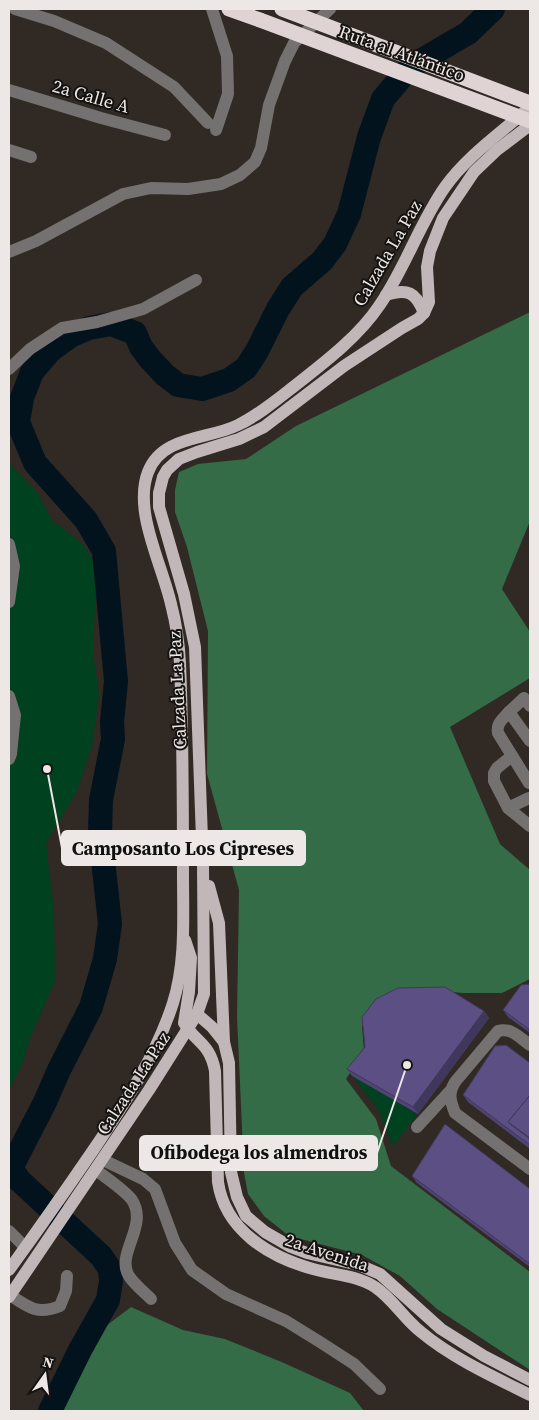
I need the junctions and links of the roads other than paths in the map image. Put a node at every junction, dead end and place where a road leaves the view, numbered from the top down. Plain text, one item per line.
1 (15, 9) edge
2 (212, 9) edge
3 (229, 9) edge
4 (282, 9) edge
5 (330, 9) edge
6 (9, 90) edge
7 (530, 102) edge
8 (530, 107) edge
9 (530, 121) edge
10 (530, 125) edge
11 (165, 135) dead end
12 (9, 150) edge
13 (32, 157) dead end
14 (9, 252) edge
15 (196, 280) dead end
16 (386, 295) junction
17 (424, 313) junction
18 (9, 369) edge
19 (9, 544) edge
20 (9, 602) edge
21 (9, 696) edge
22 (528, 699) edge
23 (509, 712) junction
24 (530, 741) edge
25 (512, 756) junction
26 (9, 759) edge
27 (529, 782) edge
28 (530, 799) edge
29 (508, 808) junction
30 (530, 826) edge
31 (203, 866) junction
32 (183, 932) junction
33 (197, 1014) junction
34 (188, 1030) junction
35 (224, 1042) junction
36 (530, 1045) edge
37 (450, 1091) junction
38 (417, 1127) dead end
39 (99, 1165) junction
40 (530, 1169) edge
41 (9, 1232) edge
42 (28, 1244) junction
43 (9, 1270) edge
44 (66, 1276) dead end
45 (9, 1296) edge
46 (151, 1299) dead end
47 (530, 1380) edge
48 (380, 1389) dead end
49 (530, 1395) edge

1 - 2 street
3 - 9 highway, Ruta al Atlántico, bridge
4 - 7 highway, Ruta al Atlántico, bridge
5 - 14 street
6 - 11 street, 2a Calle A
8 - 16 main road, Calzada La Paz
10 - 17 main road, Calzada La Paz
12 - 13 street
15 - 18 street
16 - 17 main road
16 - 32 main road, Calzada La Paz
17 - 31 main road, Calzada La Paz
19 - 20 street
21 - 26 street
22 - 23 street
23 - 24 street
23 - 25 street
25 - 27 street
25 - 29 street
27 - 28 street
28 - 29 street
29 - 30 street
31 - 33 main road, Calzada La Paz
31 - 35 main road
32 - 34 main road
32 - 42 main road, Calzada La Paz
33 - 34 main road, Calzada La Paz
33 - 35 main road, 2a Avenida
34 - 39 main road, Calzada La Paz
34 - 49 main road, 2a Avenida
35 - 47 main road, 2a Avenida
36 - 37 street
37 - 38 street
37 - 40 street
39 - 45 main road, Calzada La Paz
39 - 46 street
39 - 48 street
41 - 42 street
42 - 43 main road, Calzada La Paz
44 - 45 street

